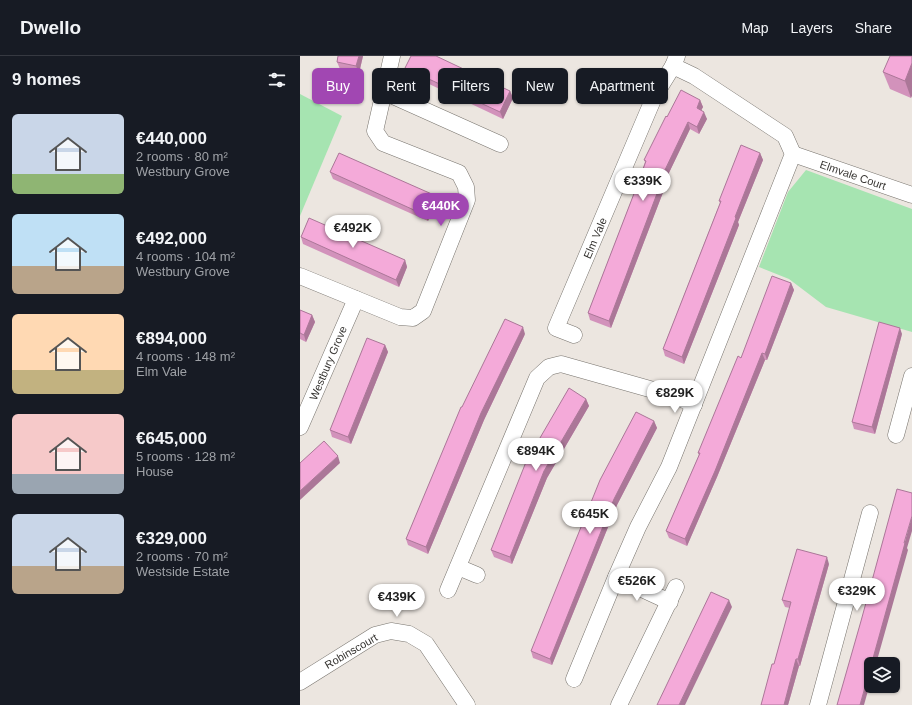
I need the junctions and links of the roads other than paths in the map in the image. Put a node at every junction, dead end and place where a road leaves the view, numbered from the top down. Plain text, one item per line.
1 (392, 56) edge
2 (675, 61) edge
3 (389, 68) edge
4 (381, 104) edge
5 (411, 104) edge
6 (500, 144) dead end
7 (793, 154) junction
8 (912, 195) edge
9 (300, 276) edge
10 (356, 299) junction
11 (574, 335) dead end
12 (912, 376) edge
13 (694, 405) junction
14 (907, 411) edge
15 (300, 428) edge
16 (896, 435) dead end
17 (870, 513) dead end
18 (458, 567) junction
19 (477, 575) dead end
20 (616, 577) junction
21 (676, 587) dead end
22 (448, 590) dead end
23 (670, 602) junction
24 (574, 680) dead end
25 (300, 682) edge
26 (467, 705) edge
27 (619, 705) edge
28 (818, 705) edge

1 - 3 street
2 - 7 street, Elm Vale
2 - 11 street, Elm Vale
4 - 10 street
5 - 6 street
7 - 8 street, Elmvale Court
7 - 13 street
9 - 10 street
10 - 15 street, Westbury Grove
12 - 14 street
13 - 18 street
13 - 20 street
14 - 16 street
17 - 28 street
18 - 19 street
18 - 22 street
20 - 23 street
20 - 24 street
21 - 23 street
23 - 27 street
25 - 26 street, Robinscourt

